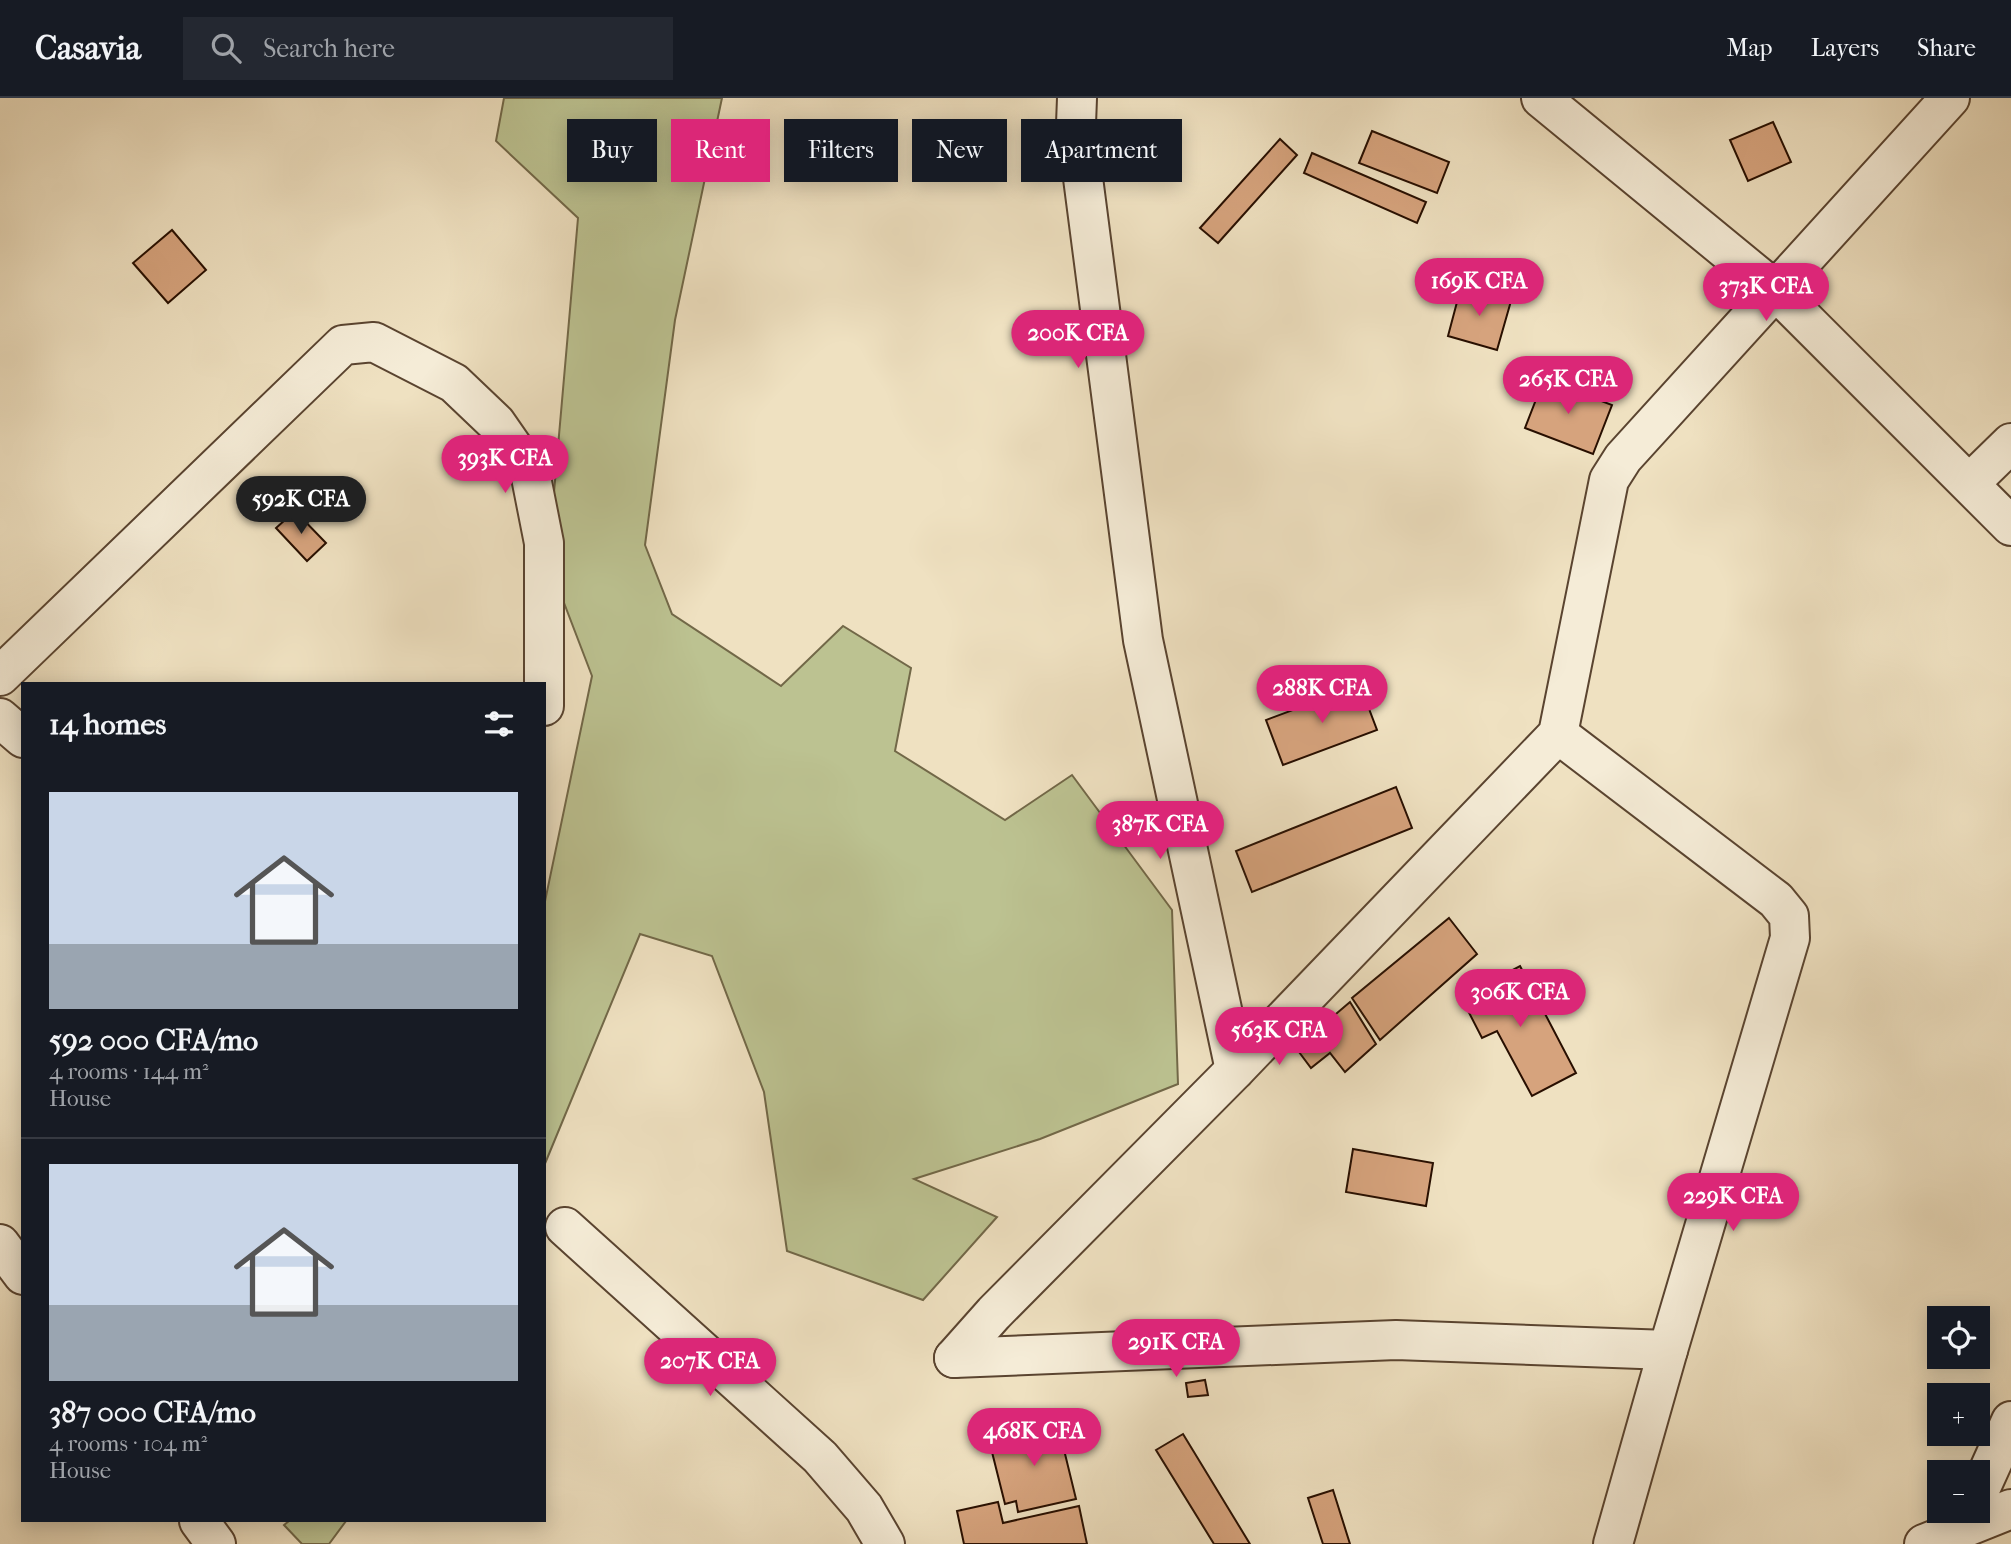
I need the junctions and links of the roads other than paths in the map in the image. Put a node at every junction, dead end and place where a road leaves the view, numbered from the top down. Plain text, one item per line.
1 (1077, 98) edge
2 (1541, 98) edge
3 (1950, 98) edge
4 (1776, 291) junction
5 (2011, 443) edge
6 (1970, 483) junction
7 (2011, 526) edge
8 (0, 676) edge
9 (544, 682) edge
10 (0, 718) edge
11 (1558, 734) junction
12 (21, 736) edge
13 (1235, 1070) junction
14 (565, 1227) dead end
15 (0, 1244) edge
16 (21, 1272) edge
17 (1668, 1350) junction
18 (2011, 1421) edge
19 (1990, 1467) edge
20 (2011, 1509) edge
21 (1990, 1514) edge
22 (200, 1522) edge
23 (1959, 1523) edge
24 (216, 1544) edge
25 (885, 1544) edge
26 (1613, 1544) edge
27 (1924, 1544) edge

1 - 13 street
2 - 4 street
3 - 4 street
4 - 6 street
4 - 11 street
5 - 6 street
6 - 7 street
8 - 9 street
10 - 12 street
11 - 13 street
11 - 17 street
13 - 17 street
14 - 25 street
15 - 16 street
17 - 26 street
18 - 19 street
20 - 21 street
22 - 24 street
23 - 27 street

